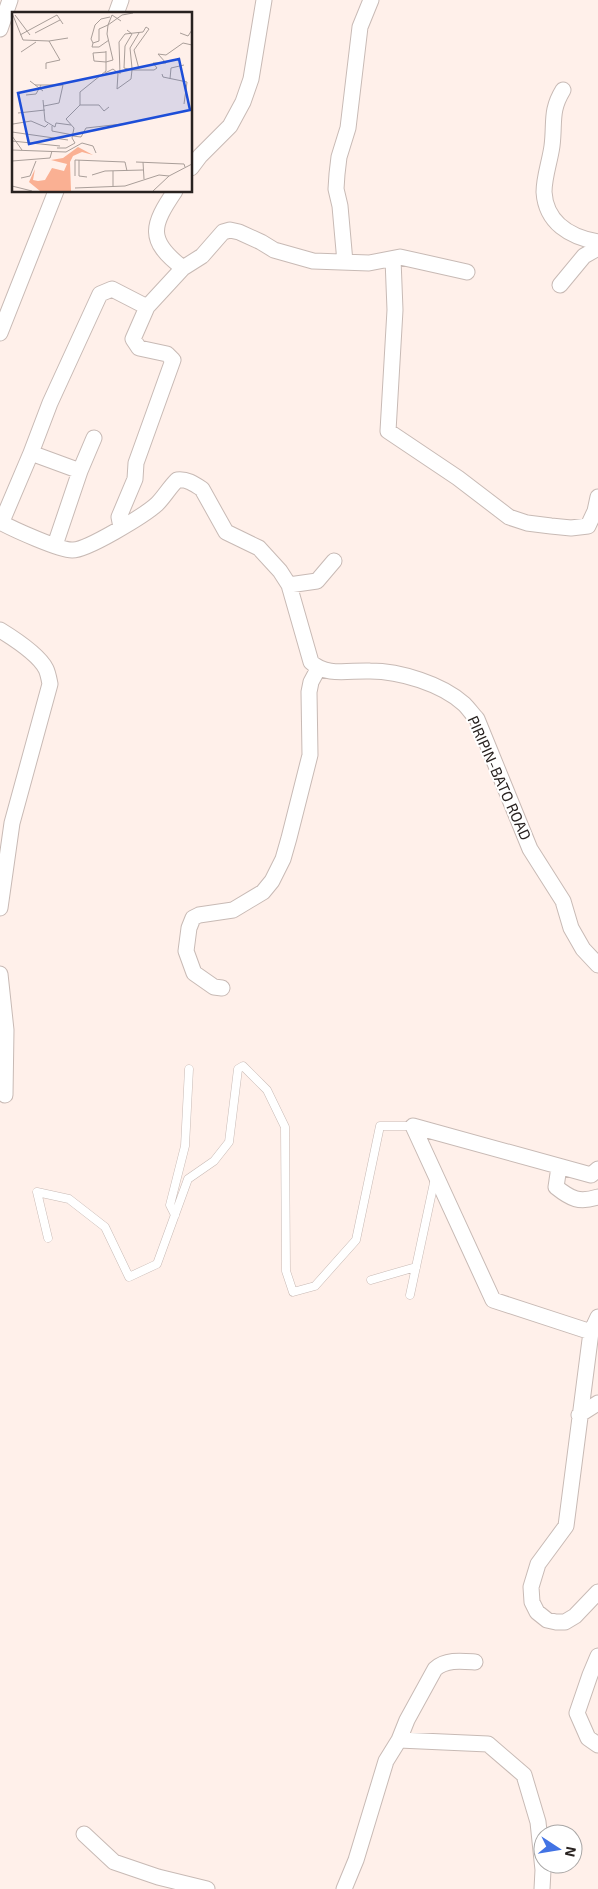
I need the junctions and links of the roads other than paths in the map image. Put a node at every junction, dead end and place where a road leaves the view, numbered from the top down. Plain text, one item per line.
1 (10, 0) edge
2 (121, 0) edge
3 (264, 0) edge
4 (371, 0) edge
5 (117, 12) edge
6 (0, 29) edge
7 (563, 90) dead end
8 (192, 167) edge
9 (56, 192) edge
10 (174, 192) edge
11 (598, 242) edge
12 (598, 248) edge
13 (393, 259) junction
14 (345, 262) junction
15 (182, 268) junction
16 (467, 272) dead end
17 (560, 285) dead end
18 (148, 307) junction
19 (0, 333) edge
20 (94, 438) dead end
21 (31, 453) junction
22 (80, 470) junction
23 (598, 497) edge
24 (2, 523) edge
25 (121, 527) junction
26 (55, 546) junction
27 (334, 560) dead end
28 (288, 585) junction
29 (0, 630) edge
30 (318, 669) junction
31 (0, 908) edge
32 (598, 965) edge
33 (0, 974) edge
34 (222, 988) dead end
35 (189, 1069) dead end
36 (4, 1095) dead end
37 (413, 1126) junction
38 (559, 1167) junction
39 (594, 1172) edge
40 (436, 1176) junction
41 (598, 1197) edge
42 (175, 1215) junction
43 (48, 1238) dead end
44 (416, 1267) junction
45 (370, 1280) dead end
46 (410, 1295) dead end
47 (598, 1317) edge
48 (591, 1332) junction
49 (597, 1399) edge
50 (579, 1414) junction
51 (598, 1592) edge
52 (598, 1656) edge
53 (476, 1662) dead end
54 (399, 1740) junction
55 (598, 1745) edge
56 (84, 1834) dead end
57 (206, 1889) edge
58 (344, 1889) edge
59 (542, 1889) edge

1 - 6 street
2 - 5 street
3 - 8 street
4 - 14 street
7 - 11 street
9 - 19 street
10 - 15 street
12 - 17 street
13 - 14 street
13 - 16 street
13 - 23 street
14 - 15 street
15 - 18 street
18 - 21 street
18 - 25 street
20 - 22 street
21 - 22 street
21 - 24 street
22 - 26 street
24 - 26 street
25 - 26 street
25 - 28 street
27 - 28 street
28 - 30 street
29 - 31 street
30 - 32 street, PIRIPIN-BATO ROAD
30 - 34 street
33 - 36 street
35 - 42 lane
37 - 38 street
37 - 40 street
37 - 42 lane
38 - 39 street
38 - 41 street
40 - 44 lane
40 - 48 street
42 - 43 lane
44 - 45 lane
44 - 46 lane
47 - 48 street
48 - 50 street
49 - 50 street
50 - 51 street
52 - 55 street
53 - 54 street
54 - 58 street
54 - 59 street
56 - 57 street

